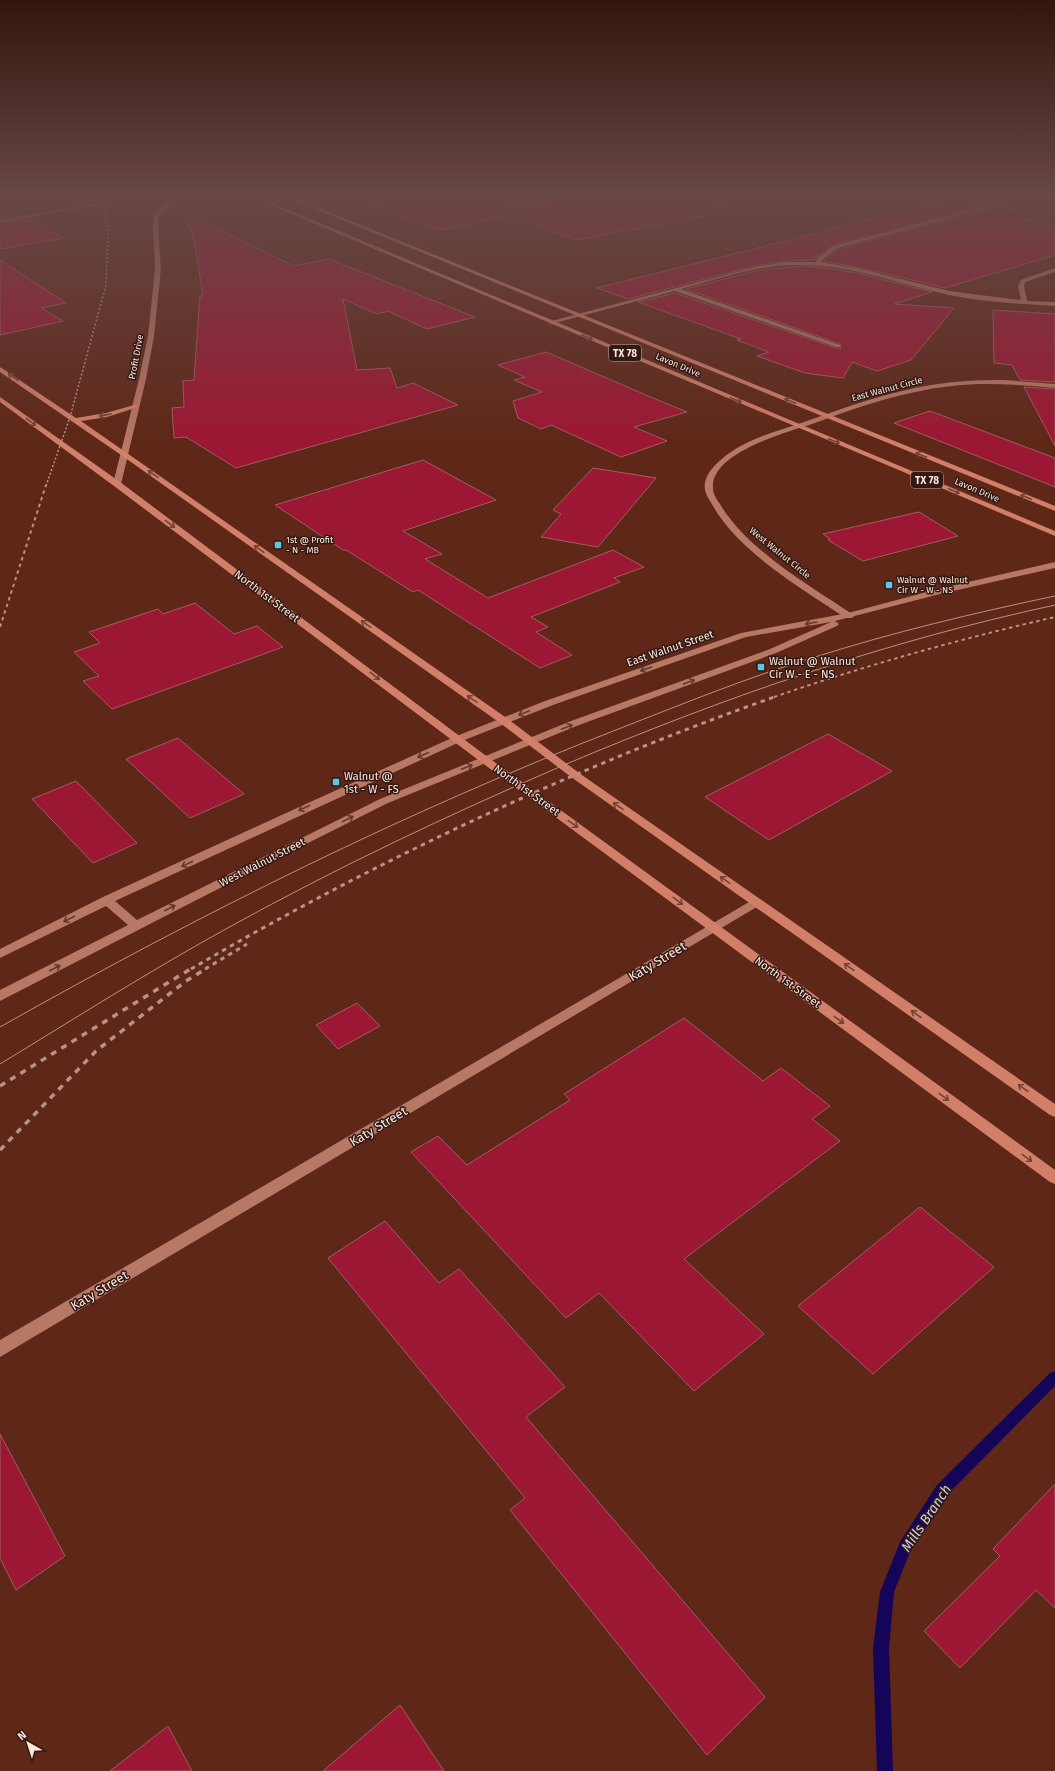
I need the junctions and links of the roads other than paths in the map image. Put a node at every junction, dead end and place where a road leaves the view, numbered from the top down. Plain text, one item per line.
1 (156, 278) edge
2 (446, 278) edge
3 (488, 278) edge
4 (720, 278) edge
5 (891, 278) edge
6 (1035, 278) edge
7 (675, 289) junction
8 (1024, 302) junction
9 (1055, 304) edge
10 (580, 315) junction
11 (551, 322) junction
12 (838, 346) dead end
13 (0, 369) edge
14 (1055, 386) edge
15 (0, 399) edge
16 (136, 406) junction
17 (826, 416) junction
18 (74, 420) junction
19 (798, 426) junction
20 (124, 453) junction
21 (117, 484) junction
22 (1055, 509) edge
23 (1055, 534) edge
24 (1055, 565) edge
25 (849, 616) junction
26 (504, 721) junction
27 (458, 739) junction
28 (530, 741) junction
29 (485, 760) junction
30 (107, 900) junction
31 (756, 902) junction
32 (136, 926) junction
33 (714, 928) junction
34 (0, 954) edge
35 (0, 996) edge
36 (1055, 1111) edge
37 (1055, 1178) edge
38 (0, 1349) edge

1 - 16 street, Profit Drive
2 - 11 main road, Lavon Drive / TX 78
3 - 10 main road, Lavon Drive / TX 78
4 - 7 street
5 - 8 street
6 - 8 street
7 - 10 street
7 - 12 street
8 - 9 street
10 - 11 street
17 -> 10 main road, Lavon Drive / TX 78
11 -> 19 main road, Lavon Drive / TX 78
18 -> 13 main road
14 - 17 street, East Walnut Circle
15 -> 21 main road, North 1st Street
16 -> 18 main road
16 - 20 street, Profit Drive
17 - 19 street, East Walnut Circle
22 -> 17 main road, Lavon Drive / TX 78
18 - 20 main road
19 -> 23 main road, Lavon Drive / TX 78
19 - 25 street, West Walnut Circle
20 - 21 street, Profit Drive
26 -> 20 main road
21 -> 27 main road, North 1st Street
24 - 25 street, East Walnut Street
25 -> 26 street, East Walnut Street
28 -> 25 street, East Walnut Street
26 - 27 street
26 - 28 main road
27 - 29 main road, North 1st Street
27 -> 30 street
28 - 29 street, West Walnut Street
31 -> 28 main road
32 -> 29 street, West Walnut Street
29 -> 33 main road, North 1st Street
30 - 32 street
30 -> 34 street
31 - 33 street, Katy Street
36 -> 31 main road
35 -> 32 street, West Walnut Street
33 -> 37 main road, North 1st Street
33 - 38 street, Katy Street

